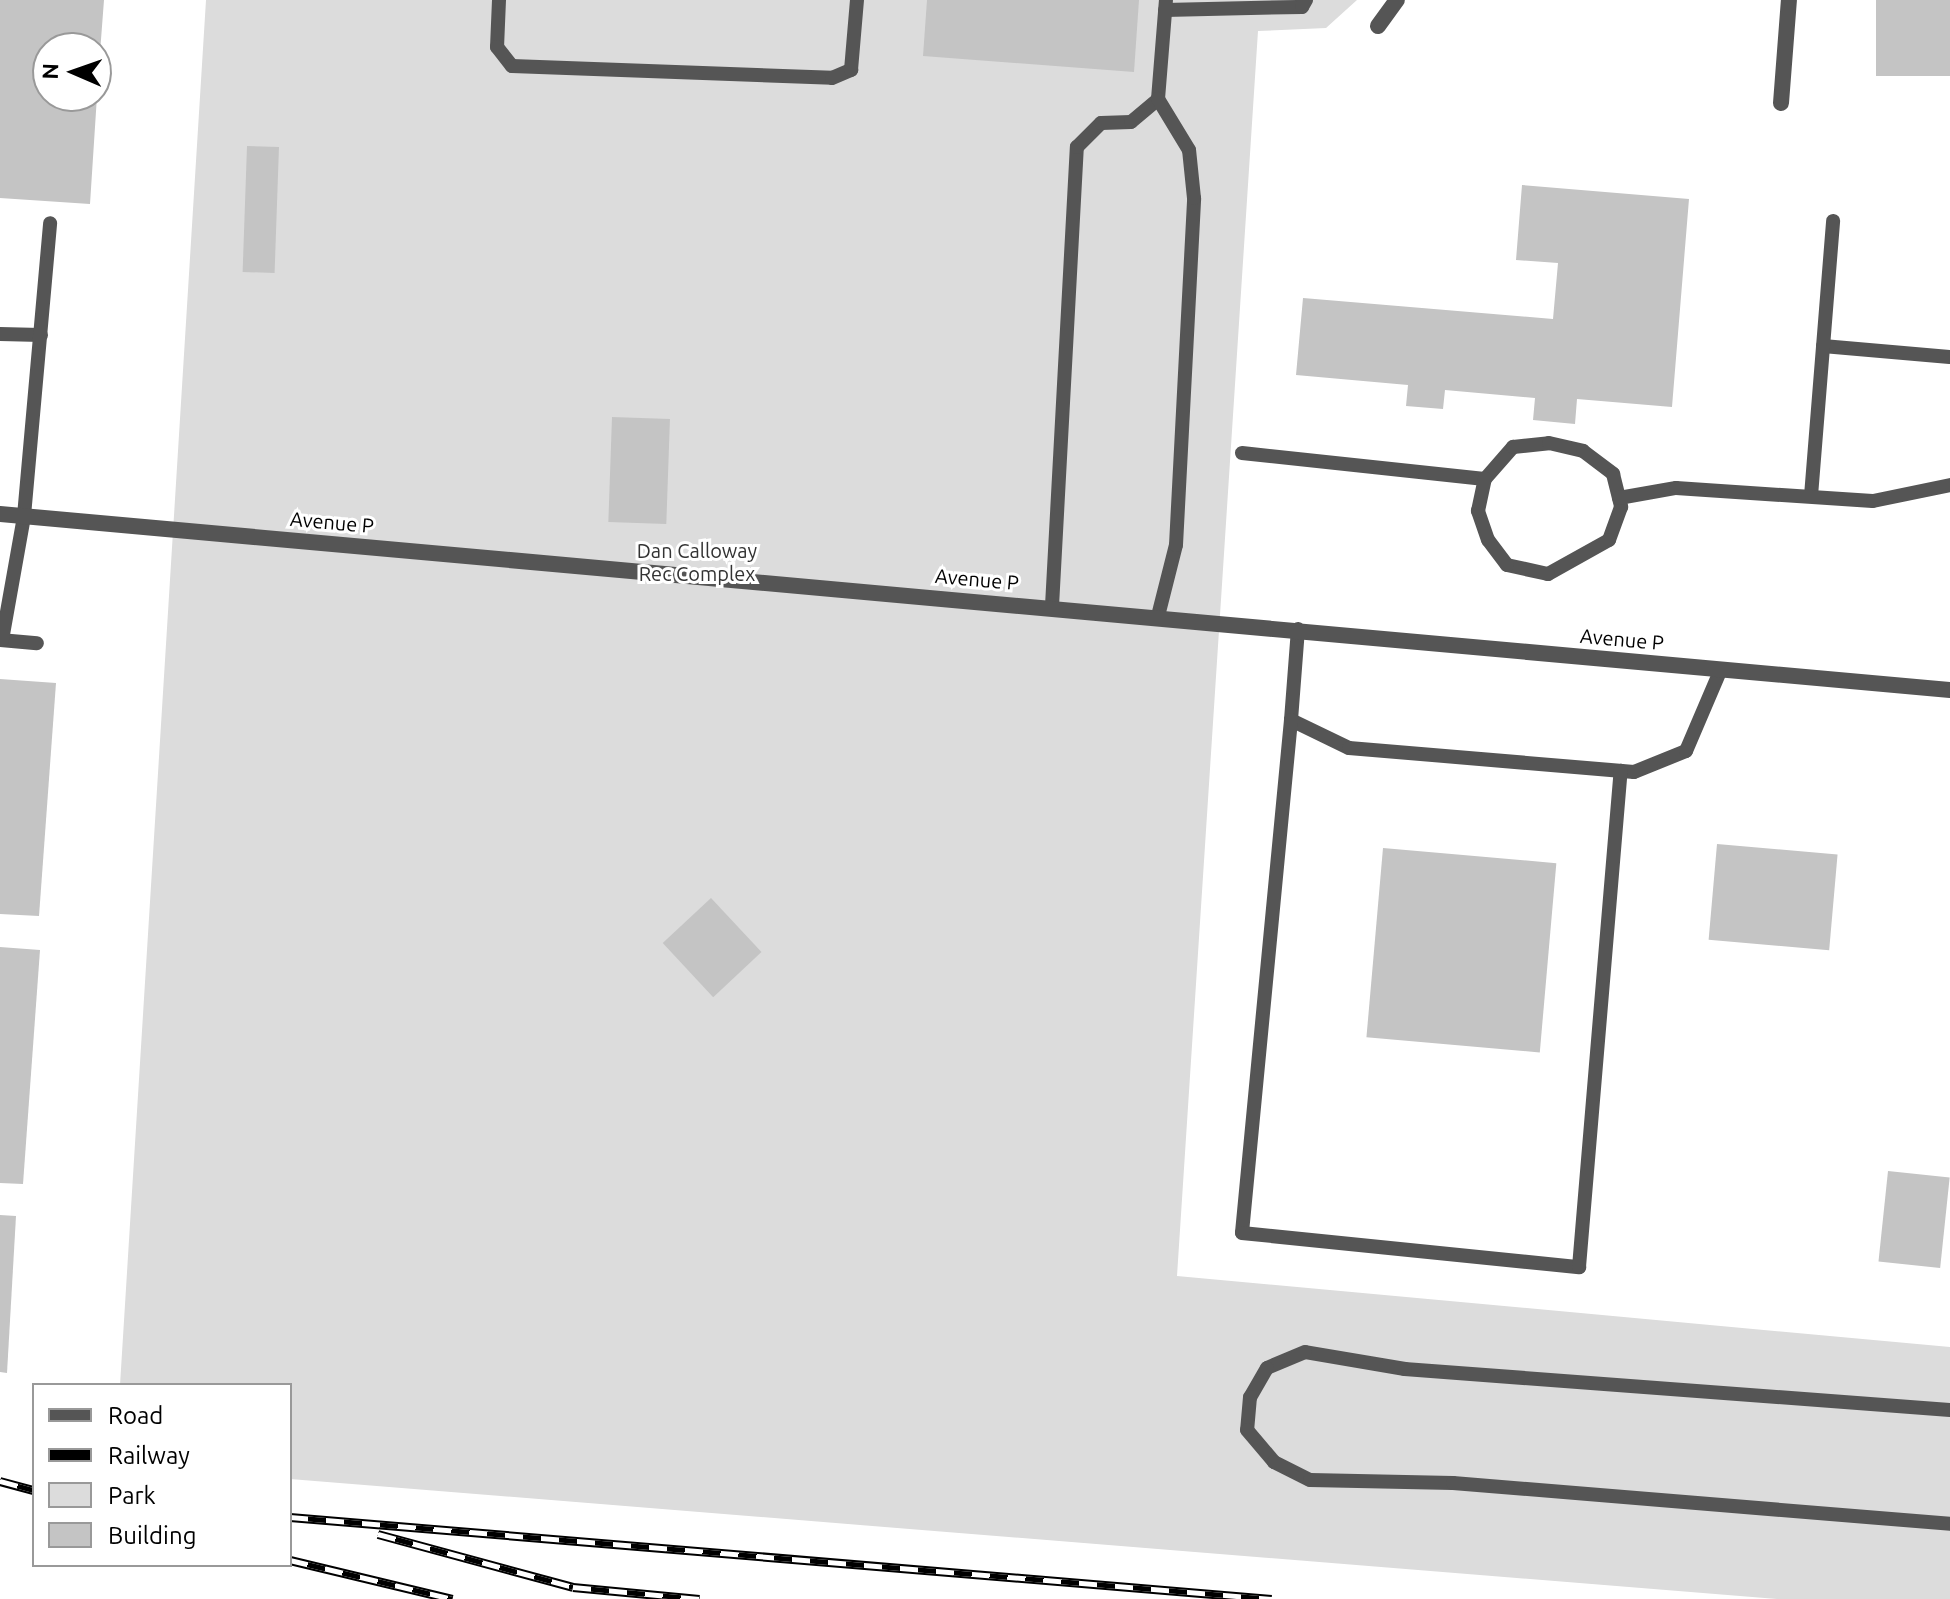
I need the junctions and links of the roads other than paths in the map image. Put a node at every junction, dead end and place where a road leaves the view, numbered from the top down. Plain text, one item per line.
1 (499, 0) edge
2 (857, 0) edge
3 (1306, 0) edge
4 (1397, 0) edge
5 (1789, 0) edge
6 (1165, 5) edge
7 (1378, 26) dead end
8 (1158, 99) junction
9 (1781, 103) dead end
10 (1833, 221) dead end
11 (50, 223) dead end
12 (0, 334) edge
13 (41, 335) junction
14 (1823, 346) junction
15 (1950, 357) edge
16 (1242, 453) dead end
17 (1485, 479) junction
18 (1950, 485) edge
19 (1811, 496) junction
20 (1619, 498) junction
21 (0, 514) edge
22 (24, 516) junction
23 (1052, 606) junction
24 (1158, 616) junction
25 (1298, 629) junction
26 (1, 640) edge
27 (37, 643) dead end
28 (1721, 669) junction
29 (1950, 690) edge
30 (1291, 720) junction
31 (1621, 771) junction
32 (1950, 1410) edge
33 (1950, 1524) edge

1 - 2 lane
3 - 6 lane
4 - 7 street
5 - 9 street
6 - 8 lane
8 - 23 lane
8 - 24 lane
10 - 14 lane
11 - 13 lane
12 - 13 lane
13 - 22 lane
14 - 15 lane
14 - 19 lane
16 - 17 lane
17 - 20 lane
17 - 20 lane
18 - 19 lane
19 - 20 lane
21 - 22 street, Avenue P
22 - 23 street, Avenue P
22 - 26 lane
23 - 24 street, Avenue P
24 - 25 street, Avenue P
25 - 28 street, Avenue P
25 - 30 lane
26 - 27 lane
28 - 29 street, Avenue P
28 - 31 lane
30 - 31 lane
30 - 31 lane
32 - 33 lane

